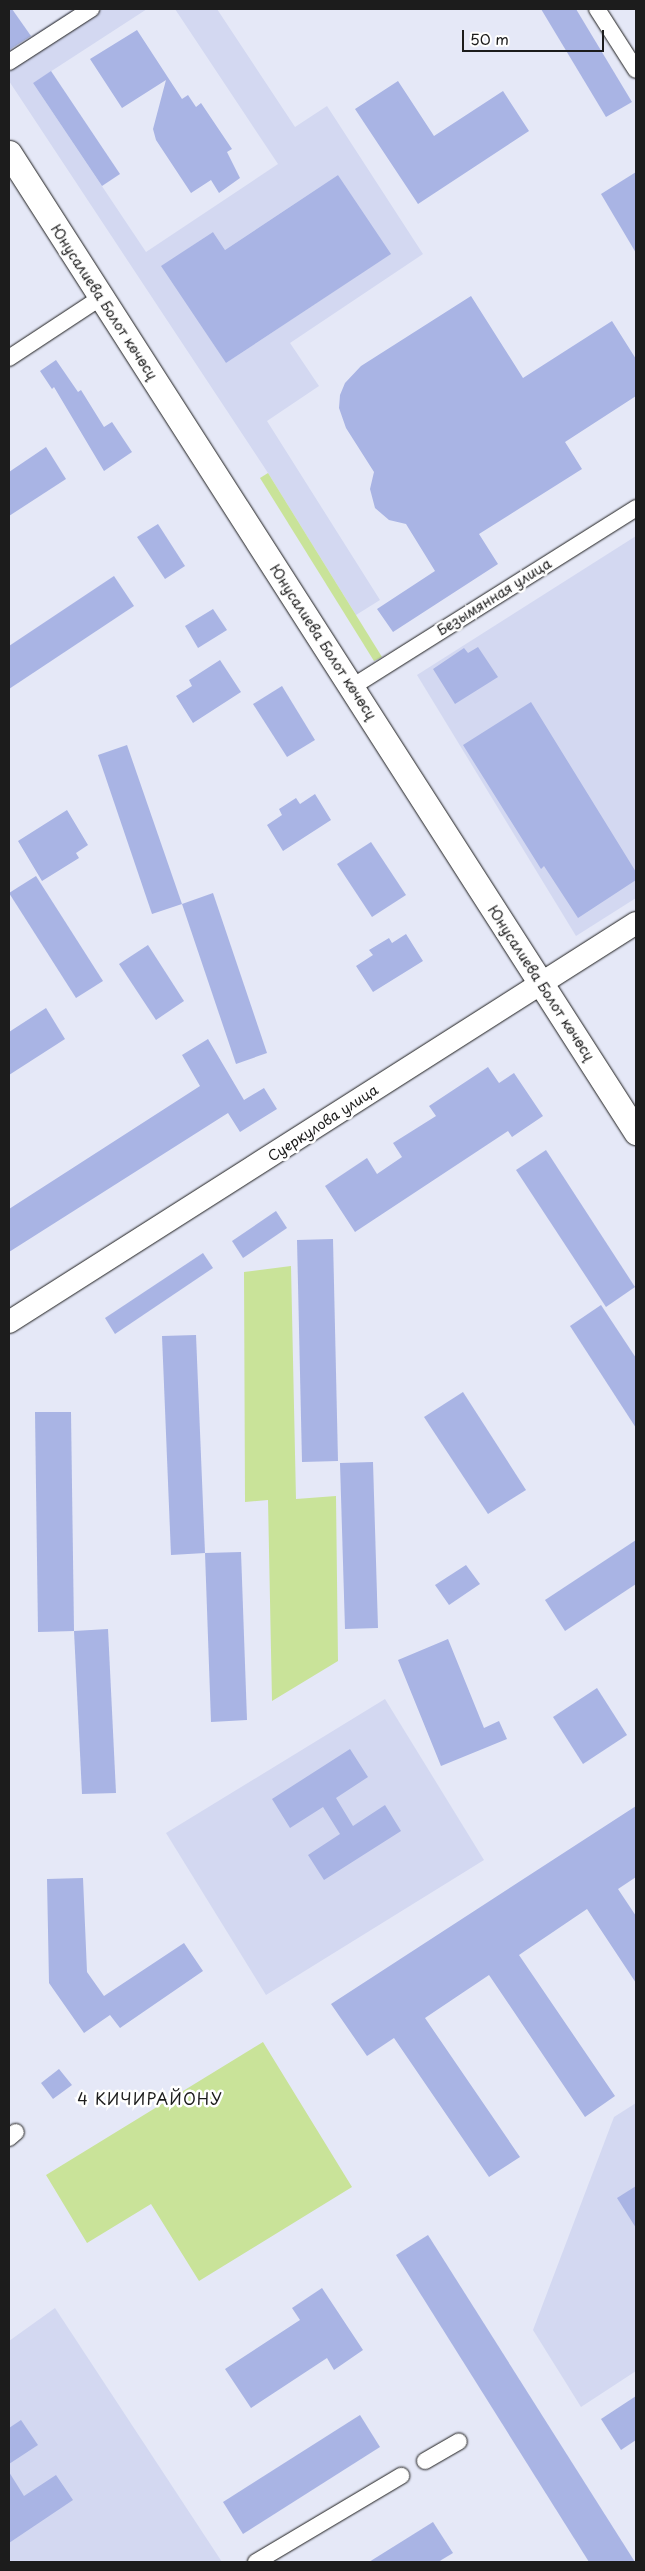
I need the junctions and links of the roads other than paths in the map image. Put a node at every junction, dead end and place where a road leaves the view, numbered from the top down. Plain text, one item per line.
1 (91, 9) edge
2 (597, 9) edge
3 (9, 62) edge
4 (636, 70) edge
5 (9, 153) edge
6 (100, 298) junction
7 (9, 358) edge
8 (636, 508) edge
9 (352, 687) junction
10 (636, 923) edge
11 (542, 984) junction
12 (636, 1132) edge
13 (9, 1322) edge
14 (459, 2441) dead end
15 (425, 2461) dead end
16 (401, 2476) dead end
17 (256, 2562) edge

1 - 3 street
2 - 4 street
5 - 6 main road, Юнусалиева Болот көчөсү
6 - 7 street
6 - 9 main road, Юнусалиева Болот көчөсү
8 - 9 street, Безымянная улица
9 - 11 main road, Юнусалиева Болот көчөсү
10 - 11 main road, Суеркулова улица
11 - 12 main road, Юнусалиева Болот көчөсү
11 - 13 main road, Суеркулова улица
14 - 15 street
16 - 17 street

